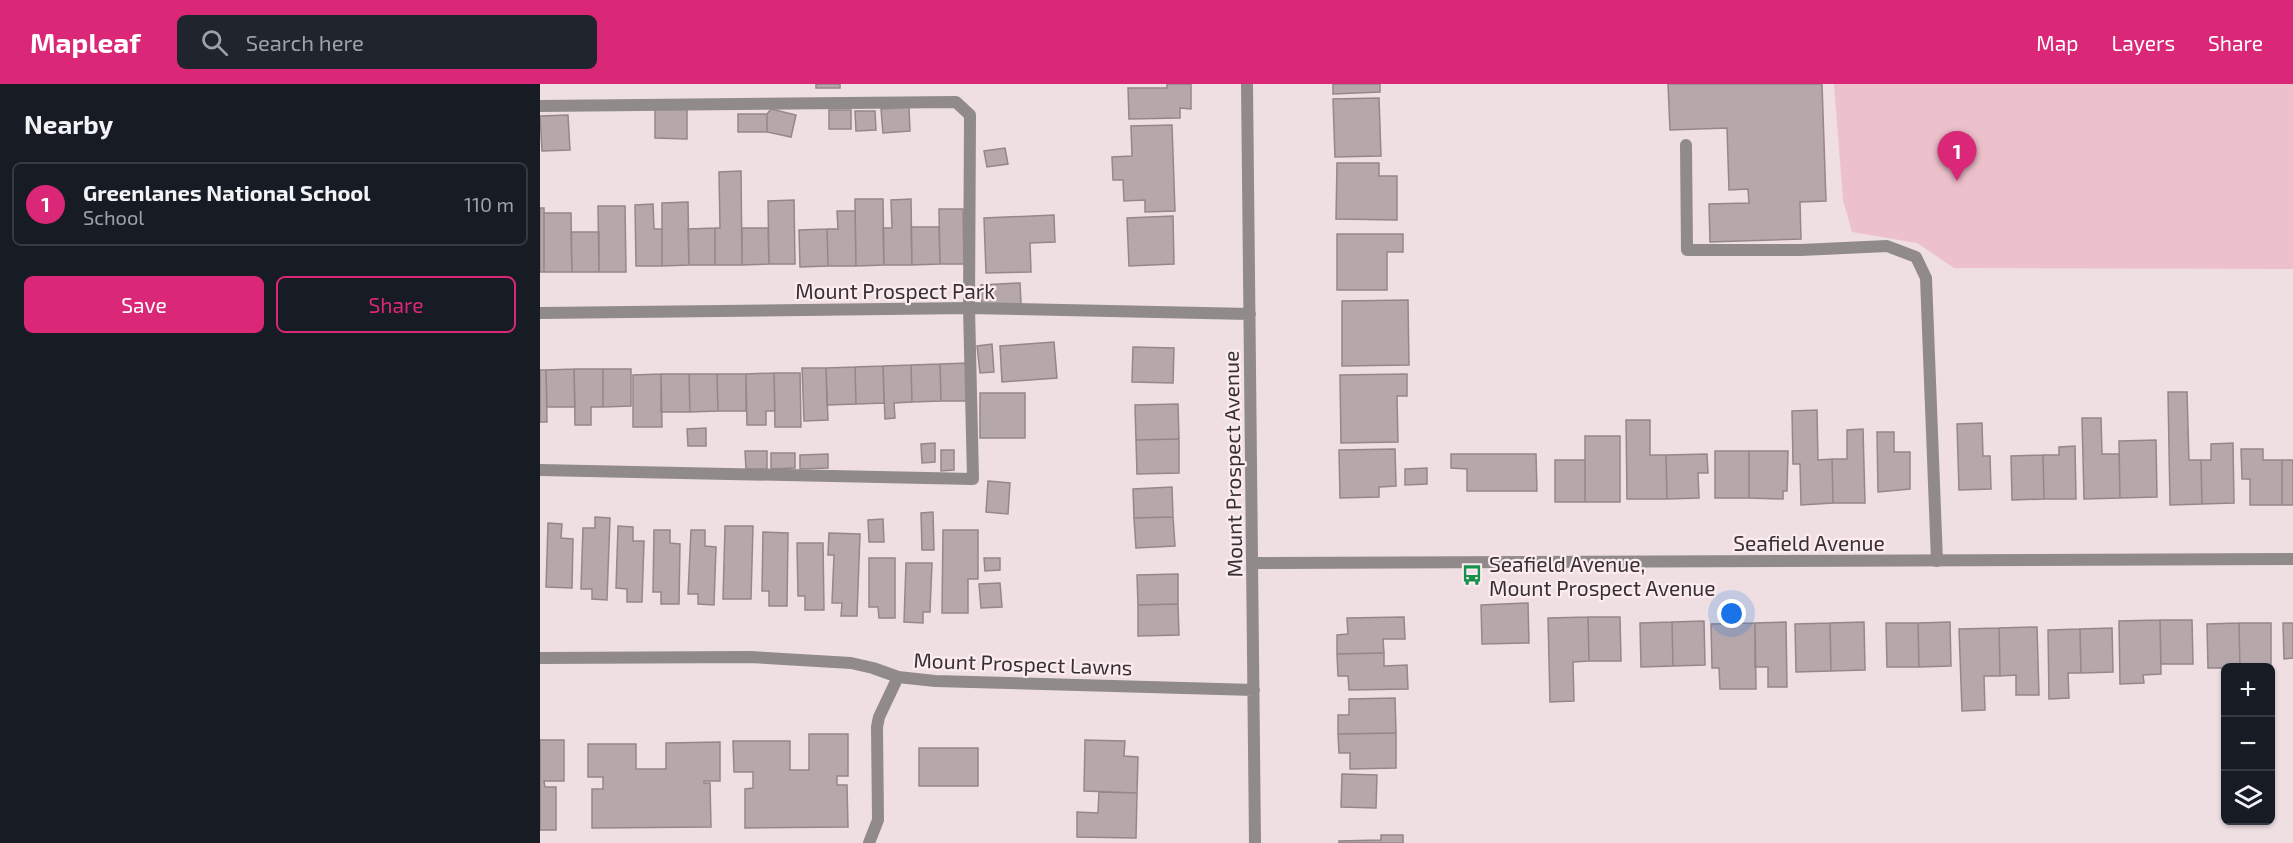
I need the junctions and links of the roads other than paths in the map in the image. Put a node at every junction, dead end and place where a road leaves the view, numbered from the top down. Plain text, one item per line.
1 (1247, 84) edge
2 (540, 106) edge
3 (1686, 145) dead end
4 (969, 308) junction
5 (540, 313) edge
6 (1250, 314) junction
7 (540, 470) edge
8 (2293, 559) edge
9 (1937, 561) junction
10 (1254, 563) junction
11 (540, 658) edge
12 (898, 677) junction
13 (1254, 690) junction
14 (869, 843) edge
15 (1256, 843) edge

1 - 6 street, Mount Prospect Avenue
2 - 4 street
3 - 9 street
4 - 5 street, Mount Prospect Park
4 - 6 street, Mount Prospect Park
4 - 7 street
6 - 10 street, Mount Prospect Avenue
8 - 9 street, Seafield Avenue
9 - 10 street, Seafield Avenue
10 - 13 street, Mount Prospect Avenue
11 - 12 street, Mount Prospect Lawns
12 - 13 street, Mount Prospect Lawns
12 - 14 street
13 - 15 street, Mount Prospect Avenue

